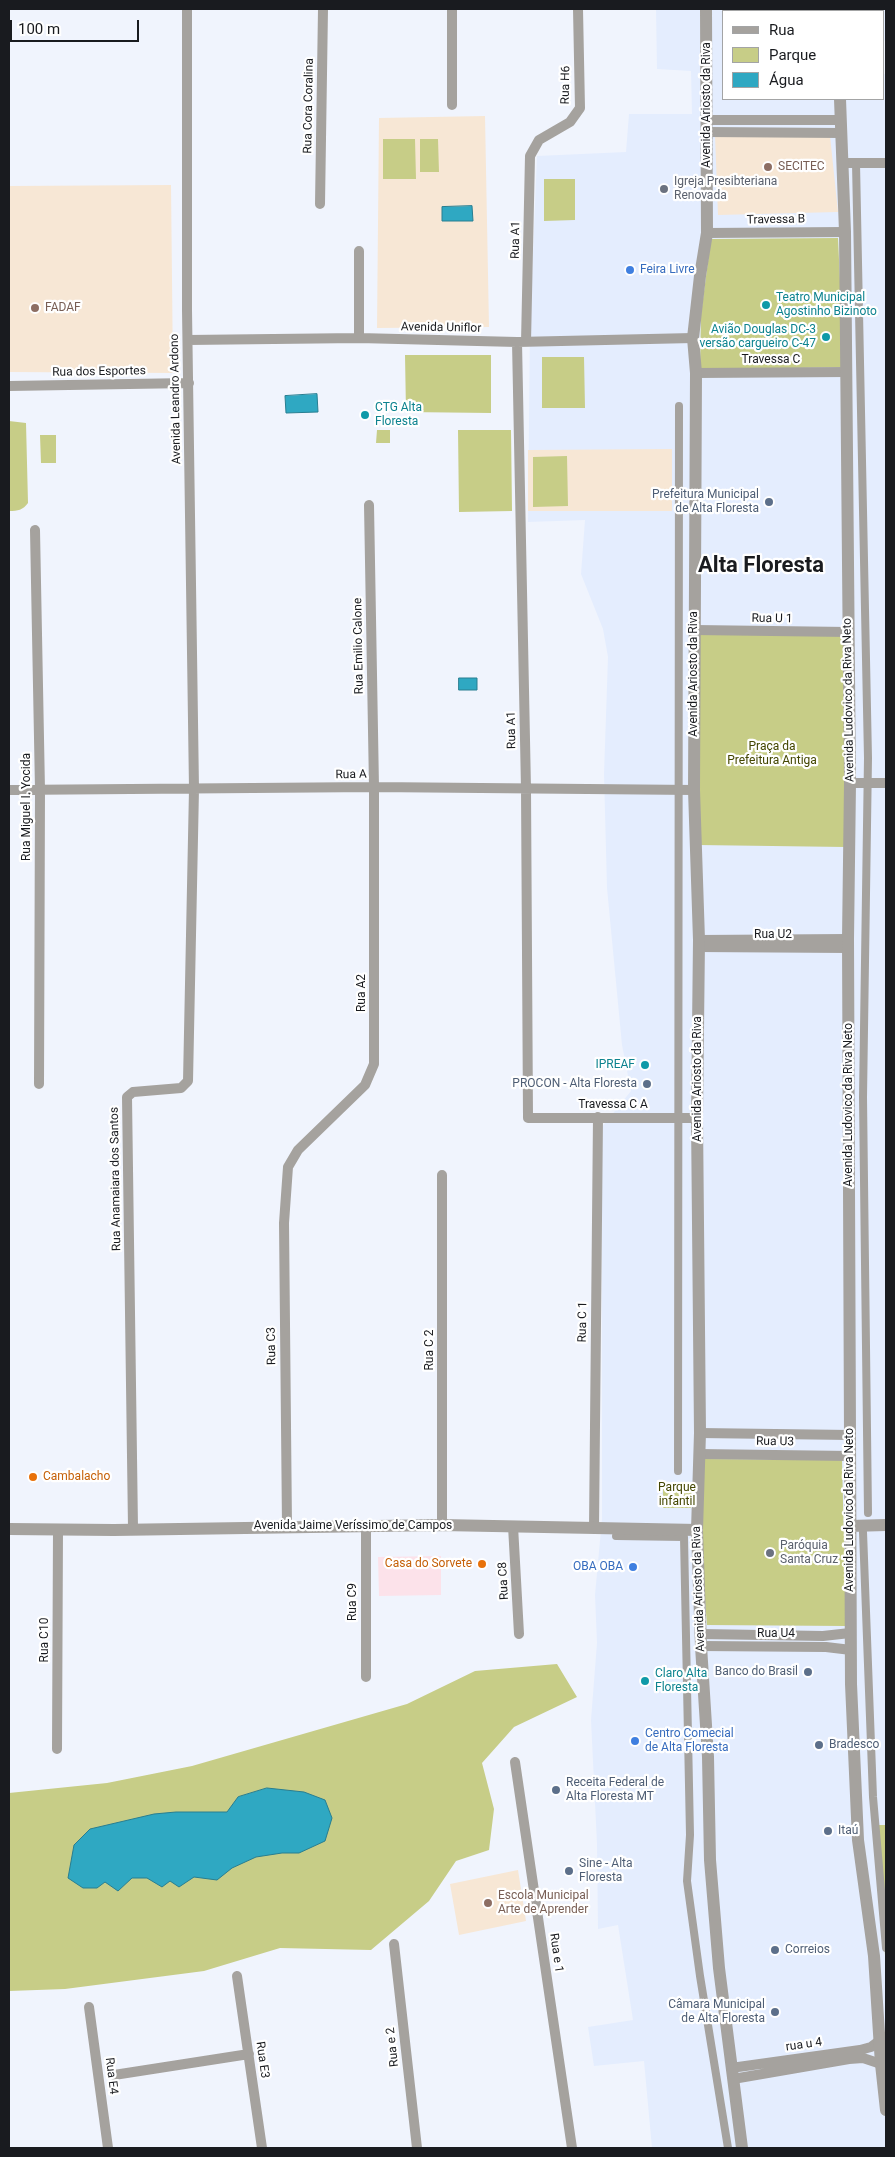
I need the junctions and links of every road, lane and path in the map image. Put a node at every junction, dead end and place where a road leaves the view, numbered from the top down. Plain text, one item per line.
1 (187, 9) edge
2 (323, 9) edge
3 (452, 9) edge
4 (578, 9) edge
5 (706, 9) edge
6 (840, 100) edge
7 (452, 105) dead end
8 (767, 120) junction
9 (840, 120) junction
10 (707, 126) junction
11 (766, 132) junction
12 (841, 133) junction
13 (538, 140) joint
14 (850, 163) junction
15 (886, 163) edge
16 (320, 204) dead end
17 (845, 232) junction
18 (707, 233) junction
19 (359, 251) dead end
20 (359, 338) junction
21 (693, 338) junction
22 (188, 340) junction
23 (521, 342) junction
24 (847, 372) junction
25 (696, 373) junction
26 (189, 383) junction
27 (9, 386) edge
28 (679, 406) dead end
29 (369, 505) dead end
30 (35, 530) dead end
31 (695, 630) junction
32 (848, 632) junction
33 (850, 783) junction
34 (868, 783) junction
35 (886, 783) edge
36 (374, 787) junction
37 (194, 789) junction
38 (526, 789) junction
39 (9, 790) edge
40 (40, 790) junction
41 (678, 790) junction
42 (694, 790) junction
43 (848, 943) junction
44 (698, 944) junction
45 (39, 1084) dead end
46 (598, 1117) junction
47 (528, 1118) joint
48 (678, 1118) junction
49 (697, 1118) junction
50 (288, 1167) joint
51 (442, 1175) dead end
52 (700, 1433) junction
53 (850, 1434) junction
54 (699, 1454) junction
55 (850, 1456) junction
56 (678, 1471) dead end
57 (868, 1513) dead end
58 (442, 1524) junction
59 (287, 1526) junction
60 (514, 1526) junction
61 (850, 1526) junction
62 (886, 1526) edge
63 (366, 1527) junction
64 (134, 1528) junction
65 (594, 1528) junction
66 (9, 1529) edge
67 (58, 1530) junction
68 (697, 1530) junction
69 (863, 1532) dead end
70 (616, 1536) dead end
71 (850, 1633) junction
72 (519, 1634) dead end
73 (774, 1634) junction
74 (701, 1640) junction
75 (772, 1646) junction
76 (850, 1650) junction
77 (366, 1677) dead end
78 (57, 1749) dead end
79 (515, 1762) dead end
80 (394, 1944) dead end
81 (886, 1948) edge
82 (237, 1976) dead end
83 (89, 2007) dead end
84 (879, 2041) junction
85 (249, 2054) junction
86 (881, 2064) junction
87 (732, 2074) junction
88 (114, 2075) dead end
89 (886, 2110) edge
90 (108, 2148) edge
91 (262, 2148) edge
92 (417, 2148) edge
93 (572, 2148) edge
94 (728, 2148) edge
95 (742, 2148) edge

1 - 22 street, Avenida Leandro Ardono
2 - 16 street, Rua Cora Coralina
3 - 7 street
4 - 13 street, Rua H6
5 - 10 street, Avenida Ariosto da Riva
6 - 9 street, Avenida Ludovico da Riva Neto
8 - 9 street
8 - 10 street
8 - 11 street
9 - 12 street, Avenida Ludovico da Riva Neto
10 - 11 street
10 - 18 street, Avenida Ariosto da Riva
11 - 12 street
12 - 14 street, Avenida Ludovico da Riva Neto
13 - 23 street, Rua A1
14 - 15 street
14 - 17 street, Avenida Ludovico da Riva Neto
14 - 34 street
17 - 18 street, Travessa B
17 - 24 street, Avenida Ludovico da Riva Neto
18 - 21 street, Avenida Ariosto da Riva
19 - 20 street
20 - 22 street, Avenida Uniflor
20 - 23 street, Avenida Uniflor
21 - 23 street, Avenida Uniflor
21 - 25 street, Avenida Ariosto da Riva
22 - 26 street, Avenida Leandro Ardono
23 - 38 street, Rua A1
24 - 25 street, Travessa C
24 - 32 street, Avenida Ludovico da Riva Neto
25 - 31 street, Avenida Ariosto da Riva
26 - 27 street, Rua dos Esportes
26 - 37 street, Avenida Leandro Ardono
28 - 41 street
29 - 36 street, Rua Emilio Calone
30 - 40 street, Rua Miguel I. Yocida
31 - 32 street, Rua U 1
31 - 42 street, Avenida Ariosto da Riva
32 - 33 street, Avenida Ludovico da Riva Neto
33 - 34 street
33 - 43 street, Avenida Ludovico da Riva Neto
34 - 35 street
34 - 57 street
36 - 37 street, Rua A
36 - 38 street, Rua A
36 - 50 street, Rua A2
37 - 40 street, Rua A
37 - 64 street, Rua Anamaiara dos Santos
38 - 41 street, Rua A
38 - 47 street, Rua A1
39 - 40 street, Rua A
40 - 45 street, Rua Miguel I. Yocida
41 - 42 street, Rua A
41 - 48 street
42 - 44 street, Avenida Ariosto da Riva
43 - 44 street, Rua U2
43 - 53 street, Avenida Ludovico da Riva Neto
44 - 49 street, Avenida Ariosto da Riva
46 - 47 street, Travessa C A
46 - 48 street, Travessa C A
46 - 65 street, Rua C 1
48 - 49 street, Travessa C A
48 - 56 street
49 - 52 street, Avenida Ariosto da Riva
50 - 59 street, Rua C3
51 - 58 street, Rua C 2
52 - 53 street, Rua U3
52 - 54 street, Avenida Ariosto da Riva
53 - 55 street, Avenida Ludovico da Riva Neto
54 - 55 street, Rua U3
54 - 68 street, Avenida Ariosto da Riva
55 - 61 street, Avenida Ludovico da Riva Neto
58 - 60 street, Avenida Jaime Veríssimo de Campos
58 - 63 street, Avenida Jaime Veríssimo de Campos
59 - 63 street, Avenida Jaime Veríssimo de Campos
59 - 64 street, Avenida Jaime Veríssimo de Campos
60 - 65 street, Avenida Jaime Veríssimo de Campos
60 - 72 street, Rua C8
61 - 62 street
61 - 71 street, Avenida Ludovico da Riva Neto
63 - 77 street, Rua C9
64 - 67 street, Avenida Jaime Veríssimo de Campos
65 - 68 street, Avenida Jaime Veríssimo de Campos
66 - 67 street, Avenida Jaime Veríssimo de Campos
67 - 78 street, Rua C10
68 - 74 street, Avenida Ariosto da Riva
69 - 81 street
70 - 94 street
71 - 73 street, Rua U4
71 - 76 street, Avenida Ludovico da Riva Neto
73 - 74 street, Rua U4
73 - 75 street
74 - 75 street, Rua U4
74 - 87 street, Avenida Ariosto da Riva
75 - 76 street, Rua U4
76 - 84 street, Avenida Ludovico da Riva Neto
79 - 93 street, Rua e 1
80 - 92 street, Rua e 2
82 - 85 street, Rua E3
83 - 90 street, Rua E4
84 - 86 street, Avenida Ludovico da Riva Neto
84 - 87 street, rua u 4
85 - 88 street
85 - 91 street, Rua E3
86 - 87 street, rua u 4
86 - 89 street, Avenida Ludovico da Riva Neto
87 - 95 street, Avenida Ariosto da Riva

